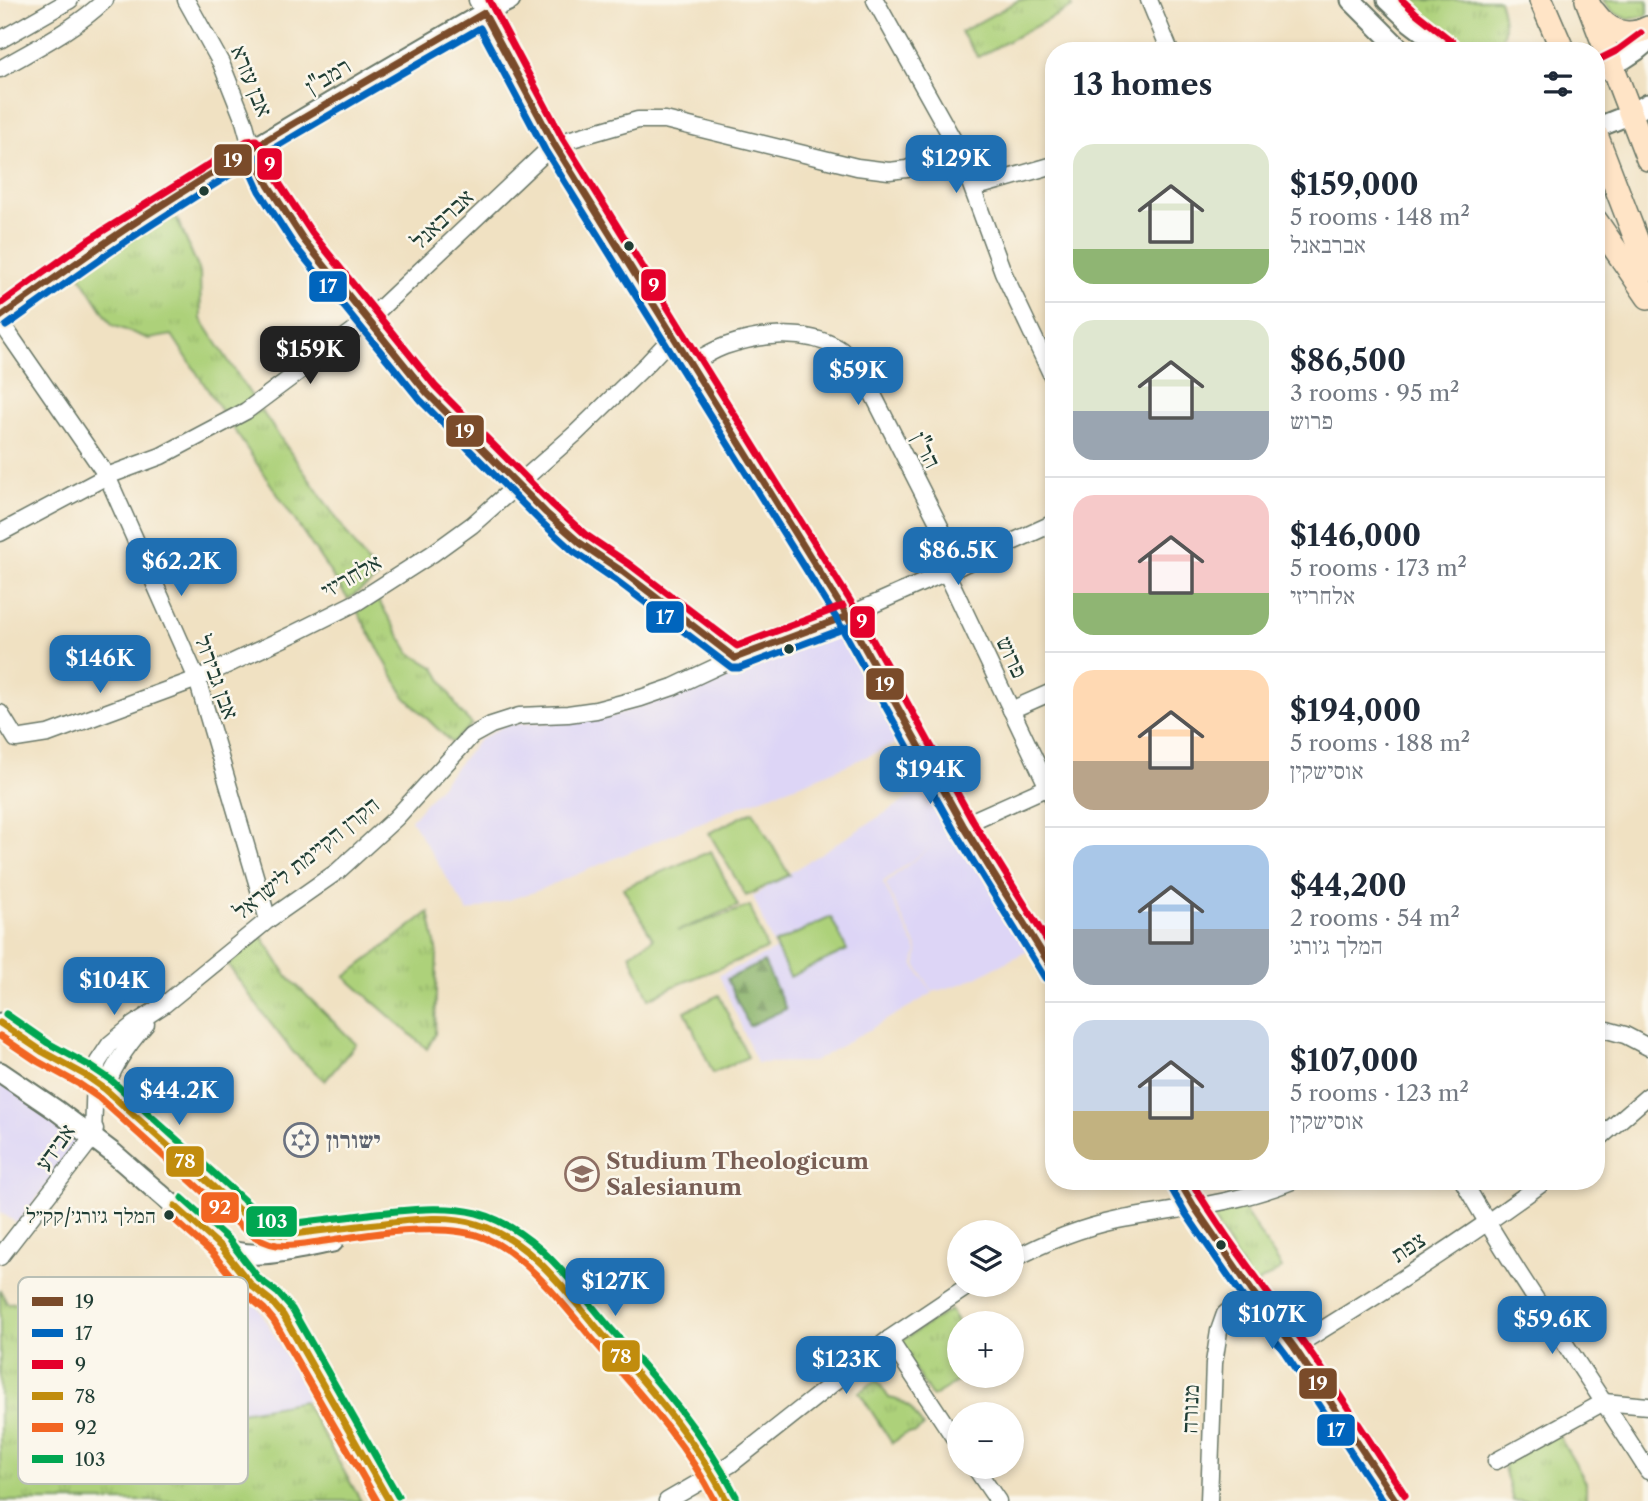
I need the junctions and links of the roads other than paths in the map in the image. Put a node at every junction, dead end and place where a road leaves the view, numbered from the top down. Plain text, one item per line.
1 (70, 0) edge
2 (105, 0) edge
3 (186, 0) edge
4 (510, 0) edge
5 (875, 0) edge
6 (1149, 0) edge
7 (1351, 0) edge
8 (1387, 0) edge
9 (1540, 0) edge
10 (1588, 3) edge
11 (480, 6) edge
12 (1648, 28) edge
13 (0, 40) edge
14 (1648, 41) edge
15 (1166, 42) edge
16 (1393, 42) edge
17 (1436, 42) edge
18 (1545, 42) edge
19 (1559, 42) edge
20 (1597, 42) edge
21 (1605, 68) edge
22 (0, 69) edge
23 (1605, 70) edge
24 (1640, 109) edge
25 (1605, 124) edge
26 (554, 144) junction
27 (957, 147) junction
28 (251, 150) junction
29 (1605, 158) edge
30 (1648, 159) edge
31 (1045, 168) edge
32 (973, 188) junction
33 (1605, 234) edge
34 (1648, 270) edge
35 (1648, 298) edge
36 (0, 319) edge
37 (368, 320) junction
38 (674, 335) junction
39 (1045, 344) edge
40 (691, 363) junction
41 (107, 476) junction
42 (517, 485) junction
43 (1045, 527) edge
44 (0, 533) edge
45 (953, 569) junction
46 (847, 616) junction
47 (735, 658) junction
48 (197, 679) junction
49 (1045, 695) edge
50 (1011, 710) junction
51 (0, 713) edge
52 (1045, 781) edge
53 (1045, 795) edge
54 (963, 825) junction
55 (268, 920) junction
56 (1045, 955) edge
57 (0, 1023) edge
58 (1605, 1029) edge
59 (1648, 1047) edge
60 (0, 1072) edge
61 (100, 1085) junction
62 (1648, 1096) edge
63 (1605, 1133) edge
64 (93, 1137) junction
65 (1184, 1190) edge
66 (1266, 1190) edge
67 (1468, 1190) edge
68 (1533, 1190) edge
69 (1195, 1208) junction
70 (1487, 1223) junction
71 (1024, 1254) edge
72 (0, 1257) edge
73 (1252, 1291) junction
74 (952, 1297) edge
75 (889, 1339) junction
76 (1294, 1347) junction
77 (1604, 1402) junction
78 (1648, 1406) edge
79 (947, 1427) edge
80 (1496, 1461) dead end
81 (1648, 1471) edge
82 (709, 1477) junction
83 (983, 1479) edge
84 (667, 1501) edge
85 (715, 1501) edge
86 (727, 1501) edge
87 (998, 1501) edge
88 (1209, 1501) edge
89 (1396, 1501) edge

1 - 13 street
2 - 22 street
3 - 28 street, אבן עזרא
4 - 11 street, רמב"ן
5 - 27 street
6 - 15 street
7 - 16 street
8 - 17 street
9 - 18 main road
9 - 19 main road
10 - 12 main road
10 - 20 main road
11 - 26 street
11 - 28 street, רמב"ן
14 - 21 street
23 - 24 main road
24 - 25 street
24 - 30 main road
26 - 27 street, אברבאנל
26 - 37 street, אברבאנל
26 - 38 street
27 - 32 street
28 - 36 street, רמב"ן
28 - 37 street, אבן עזרא
29 - 34 main road
31 - 32 street
32 - 39 street
33 - 35 main road
36 - 41 street, אבן גבירול
37 - 41 street, אברבאנל
37 - 42 street, אבן עזרא
38 - 40 street
38 - 42 street, אלחריזי
40 - 45 street, הר"ן
40 - 46 street
41 - 44 street, אברבאנל
41 - 48 street, אבן גבירול
42 - 47 street, אבן עזרא
42 - 48 street, אלחריזי
43 - 45 street, הקרן הקיימת לישראל
45 - 46 street, הקרן הקיימת לישראל
45 - 50 street, פרוש
46 - 47 street, הקרן הקיימת לישראל
46 - 54 street
47 - 55 street, הקרן הקיימת לישראל
48 - 51 street, אלחריזי
48 - 55 street, אבן גבירול
49 - 50 street
50 - 52 street, פרוש
53 - 54 street
54 - 56 street
55 - 61 street, הקרן הקיימת לישראל
57 - 61 street
58 - 59 street
60 - 64 street
61 - 64 street, אבידע
61 - 82 street
62 - 63 street
64 - 72 street, אבידע
64 - 82 street
65 - 69 street
66 - 69 street
67 - 70 street
68 - 70 street, צפת
69 - 71 street
69 - 73 street
70 - 76 street, צפת
70 - 77 street
73 - 76 street
73 - 88 street, מנורה
74 - 75 street
75 - 79 street
75 - 82 street
76 - 89 street
77 - 78 street
77 - 80 street
77 - 81 street
82 - 84 street
82 - 85 street
82 - 86 street
83 - 87 street

